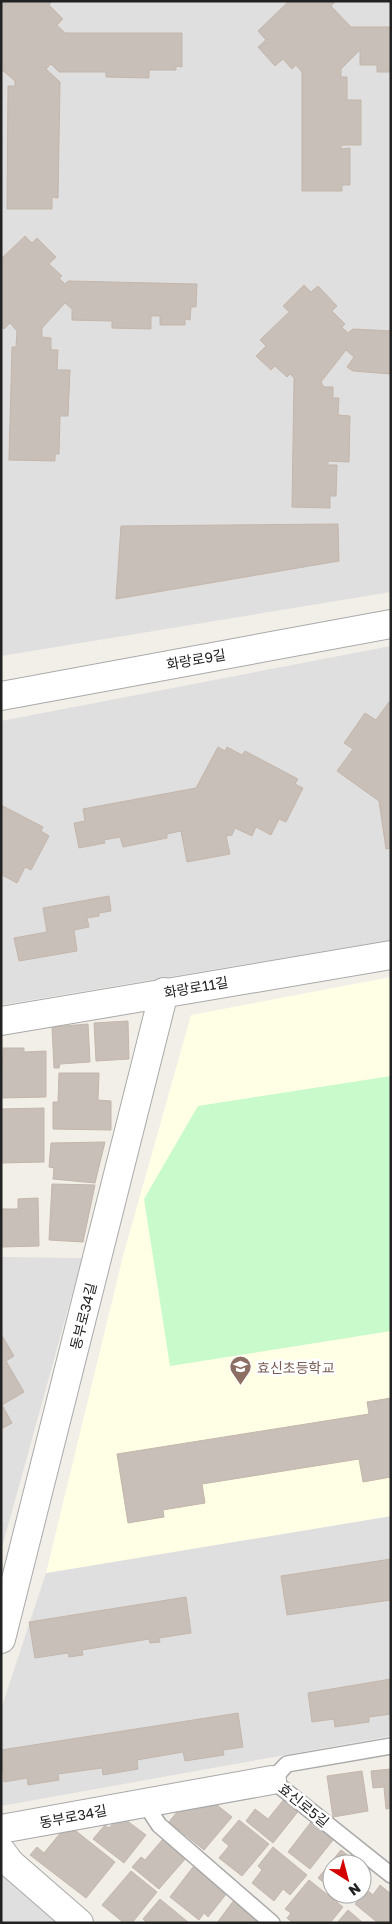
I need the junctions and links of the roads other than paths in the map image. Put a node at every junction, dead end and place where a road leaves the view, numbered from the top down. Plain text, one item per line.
1 (391, 624) edge
2 (1, 696) edge
3 (391, 955) edge
4 (164, 992) junction
5 (1, 1021) edge
6 (1, 1639) edge
7 (391, 1746) edge
8 (272, 1780) junction
9 (144, 1802) junction
10 (1, 1829) edge
11 (1, 1851) edge
12 (391, 1875) edge
13 (79, 1923) edge
14 (272, 1923) edge

1 - 2 street, 화랑로9길
3 - 4 street, 화랑로11길
4 - 5 street, 화랑로11길
4 - 6 street, 동부로34길
7 - 8 lane
8 - 9 street, 효신로5길
8 - 12 lane, 효신로5길
9 - 10 street, 동부로34길
9 - 14 lane
11 - 13 street

